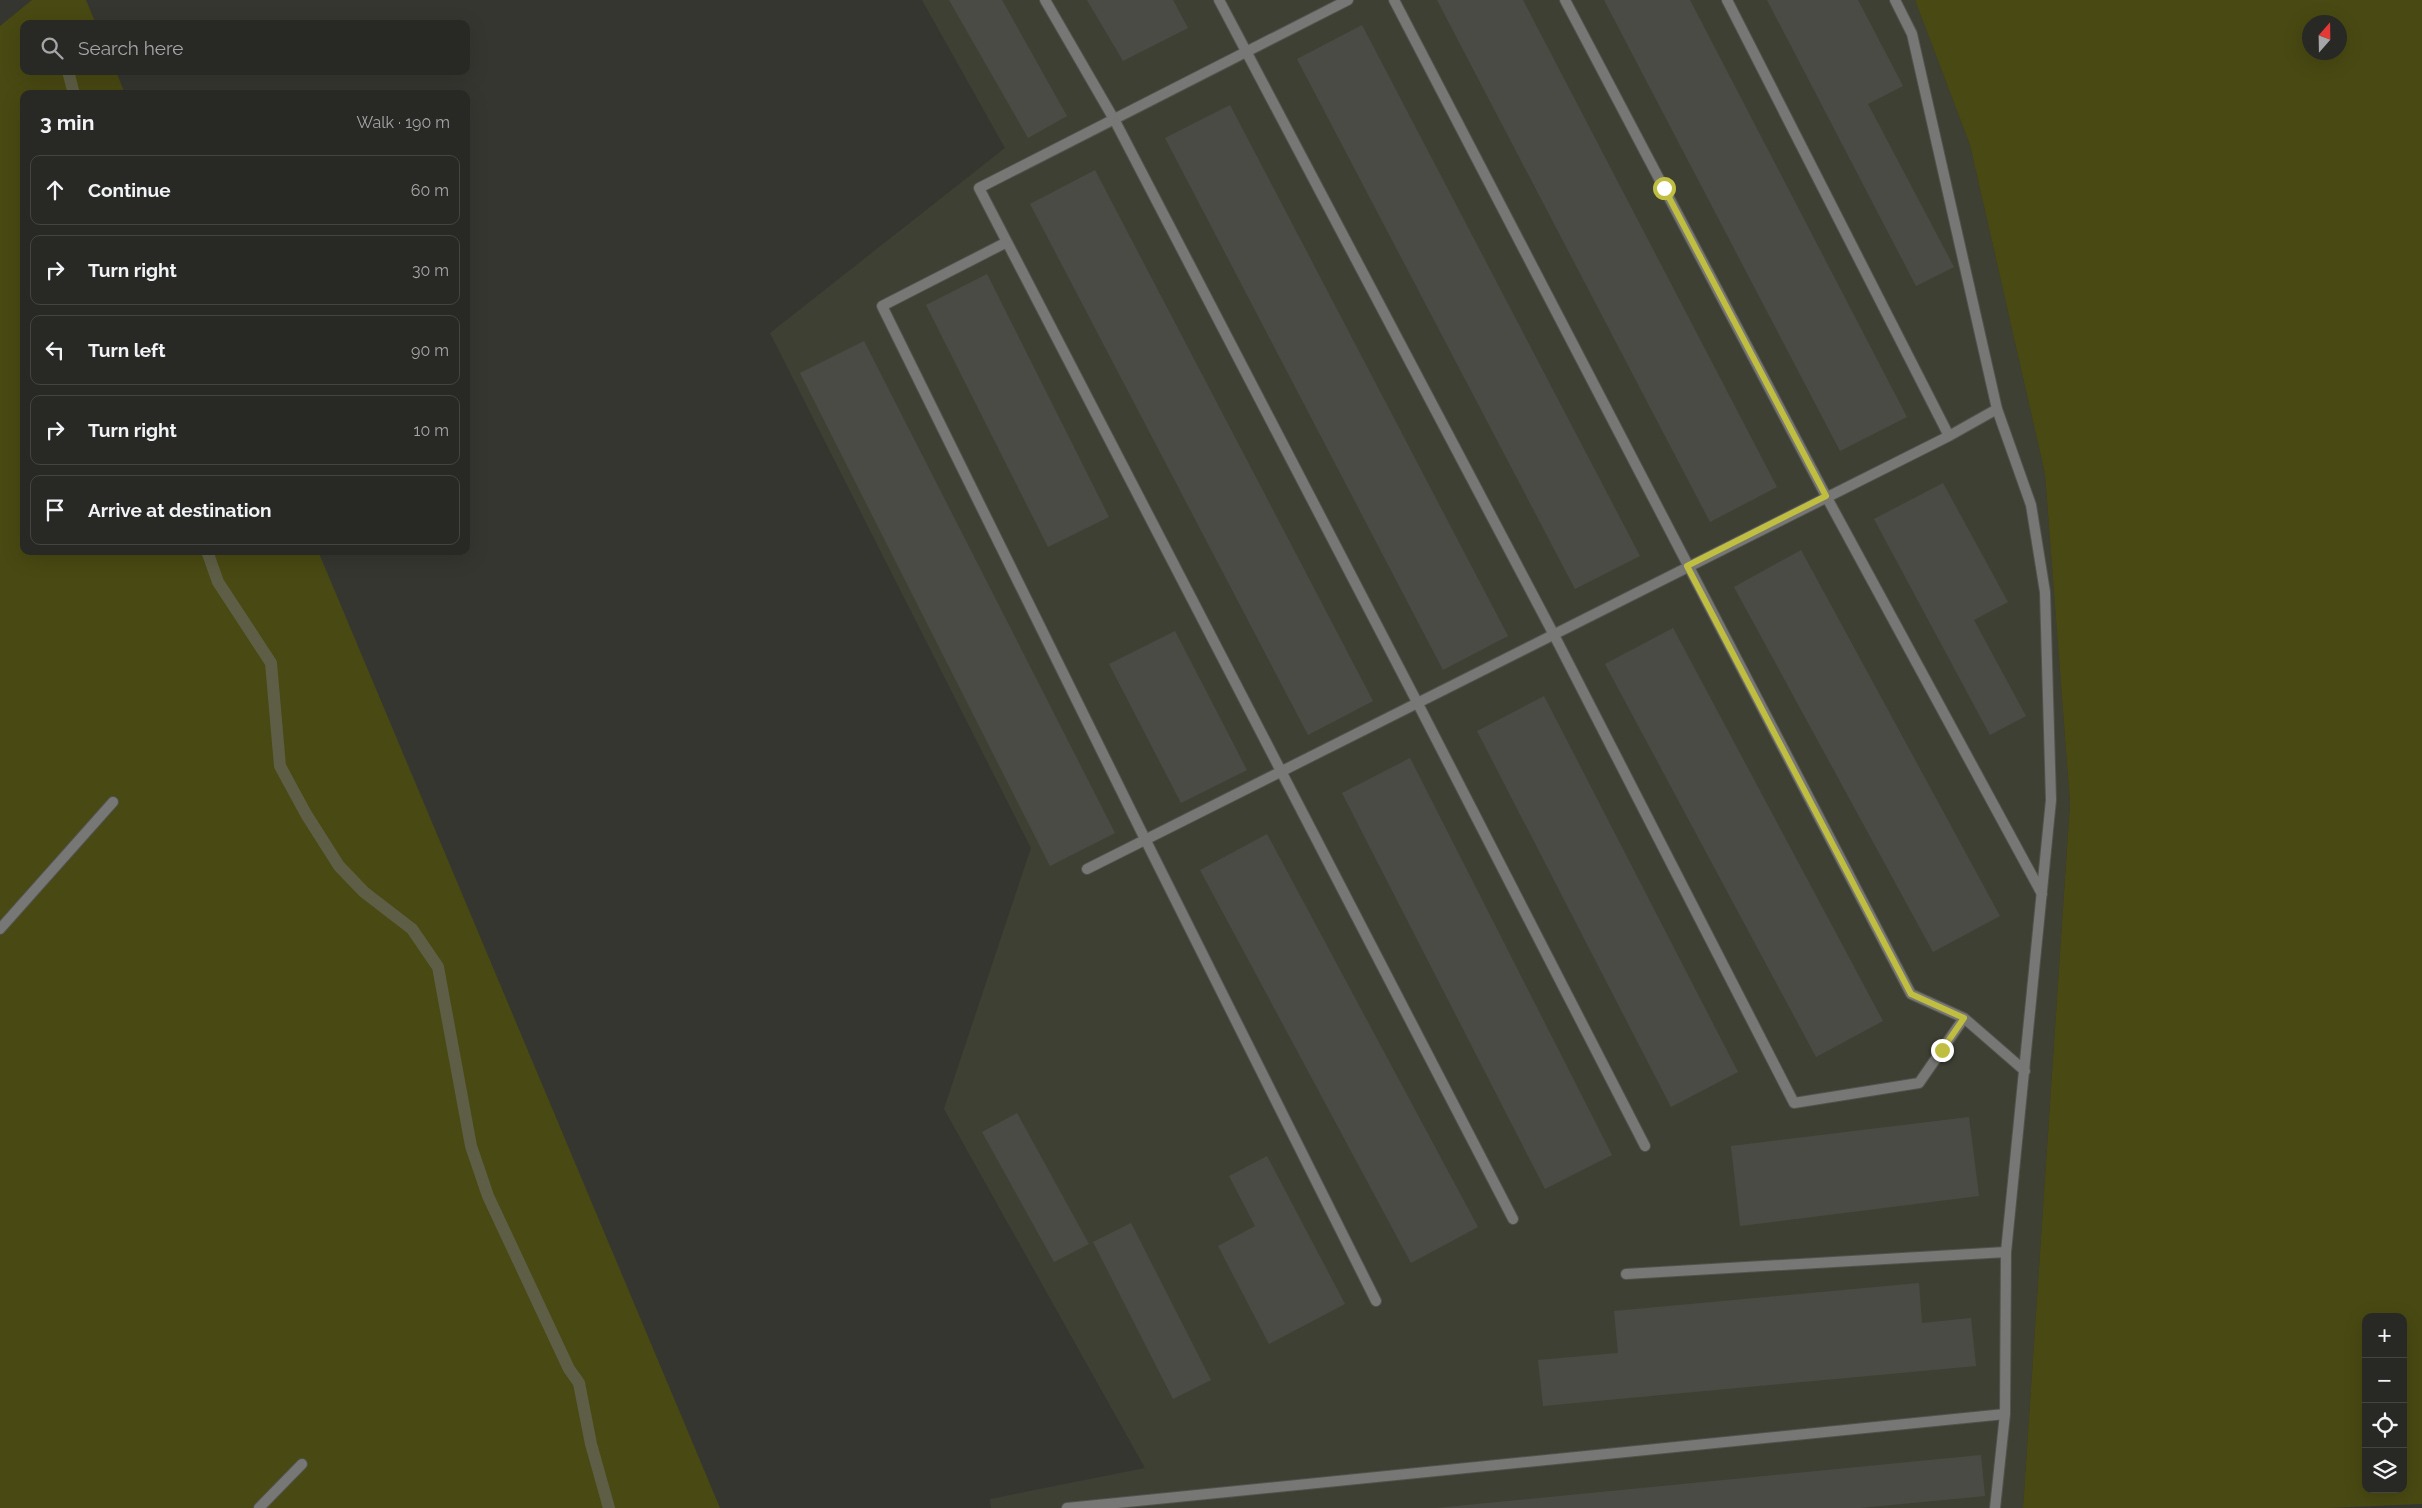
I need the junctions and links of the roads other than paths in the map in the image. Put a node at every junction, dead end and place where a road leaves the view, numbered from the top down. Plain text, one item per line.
1 (1045, 0) edge
2 (1219, 0) edge
3 (1348, 0) edge
4 (1394, 0) edge
5 (1565, 0) edge
6 (1727, 0) edge
7 (1895, 0) edge
8 (1247, 52) junction
9 (1115, 120) junction
10 (1008, 242) junction
11 (1998, 409) junction
12 (1949, 436) junction
13 (1826, 496) junction
14 (1687, 566) junction
15 (1553, 633) junction
16 (1418, 702) junction
17 (1282, 770) junction
18 (113, 802) dead end
19 (1145, 839) junction
20 (1087, 869) dead end
21 (2043, 895) junction
22 (0, 929) edge
23 (1964, 1018) junction
24 (2024, 1071) junction
25 (1645, 1146) dead end
26 (1513, 1219) dead end
27 (2006, 1252) junction
28 (1626, 1274) dead end
29 (1376, 1301) dead end
30 (2004, 1414) junction
31 (302, 1464) dead end
32 (259, 1508) edge
33 (1066, 1508) edge
34 (1995, 1508) edge

1 - 9 lane
2 - 8 lane
3 - 8 lane
4 - 14 lane
5 - 13 lane
6 - 12 lane
7 - 11 lane
8 - 9 lane
8 - 15 lane
9 - 10 lane
9 - 16 lane
10 - 17 lane
10 - 19 lane
11 - 12 lane
11 - 21 lane
12 - 13 lane
13 - 14 lane
13 - 21 lane
14 - 15 lane
14 - 23 lane
15 - 16 lane
15 - 23 lane
16 - 17 lane
16 - 25 lane
17 - 19 lane
17 - 26 lane
18 - 22 lane
19 - 20 lane
19 - 29 lane
21 - 24 lane
23 - 24 lane
24 - 27 lane
27 - 28 lane
27 - 30 lane
30 - 33 lane
30 - 34 lane
31 - 32 lane

